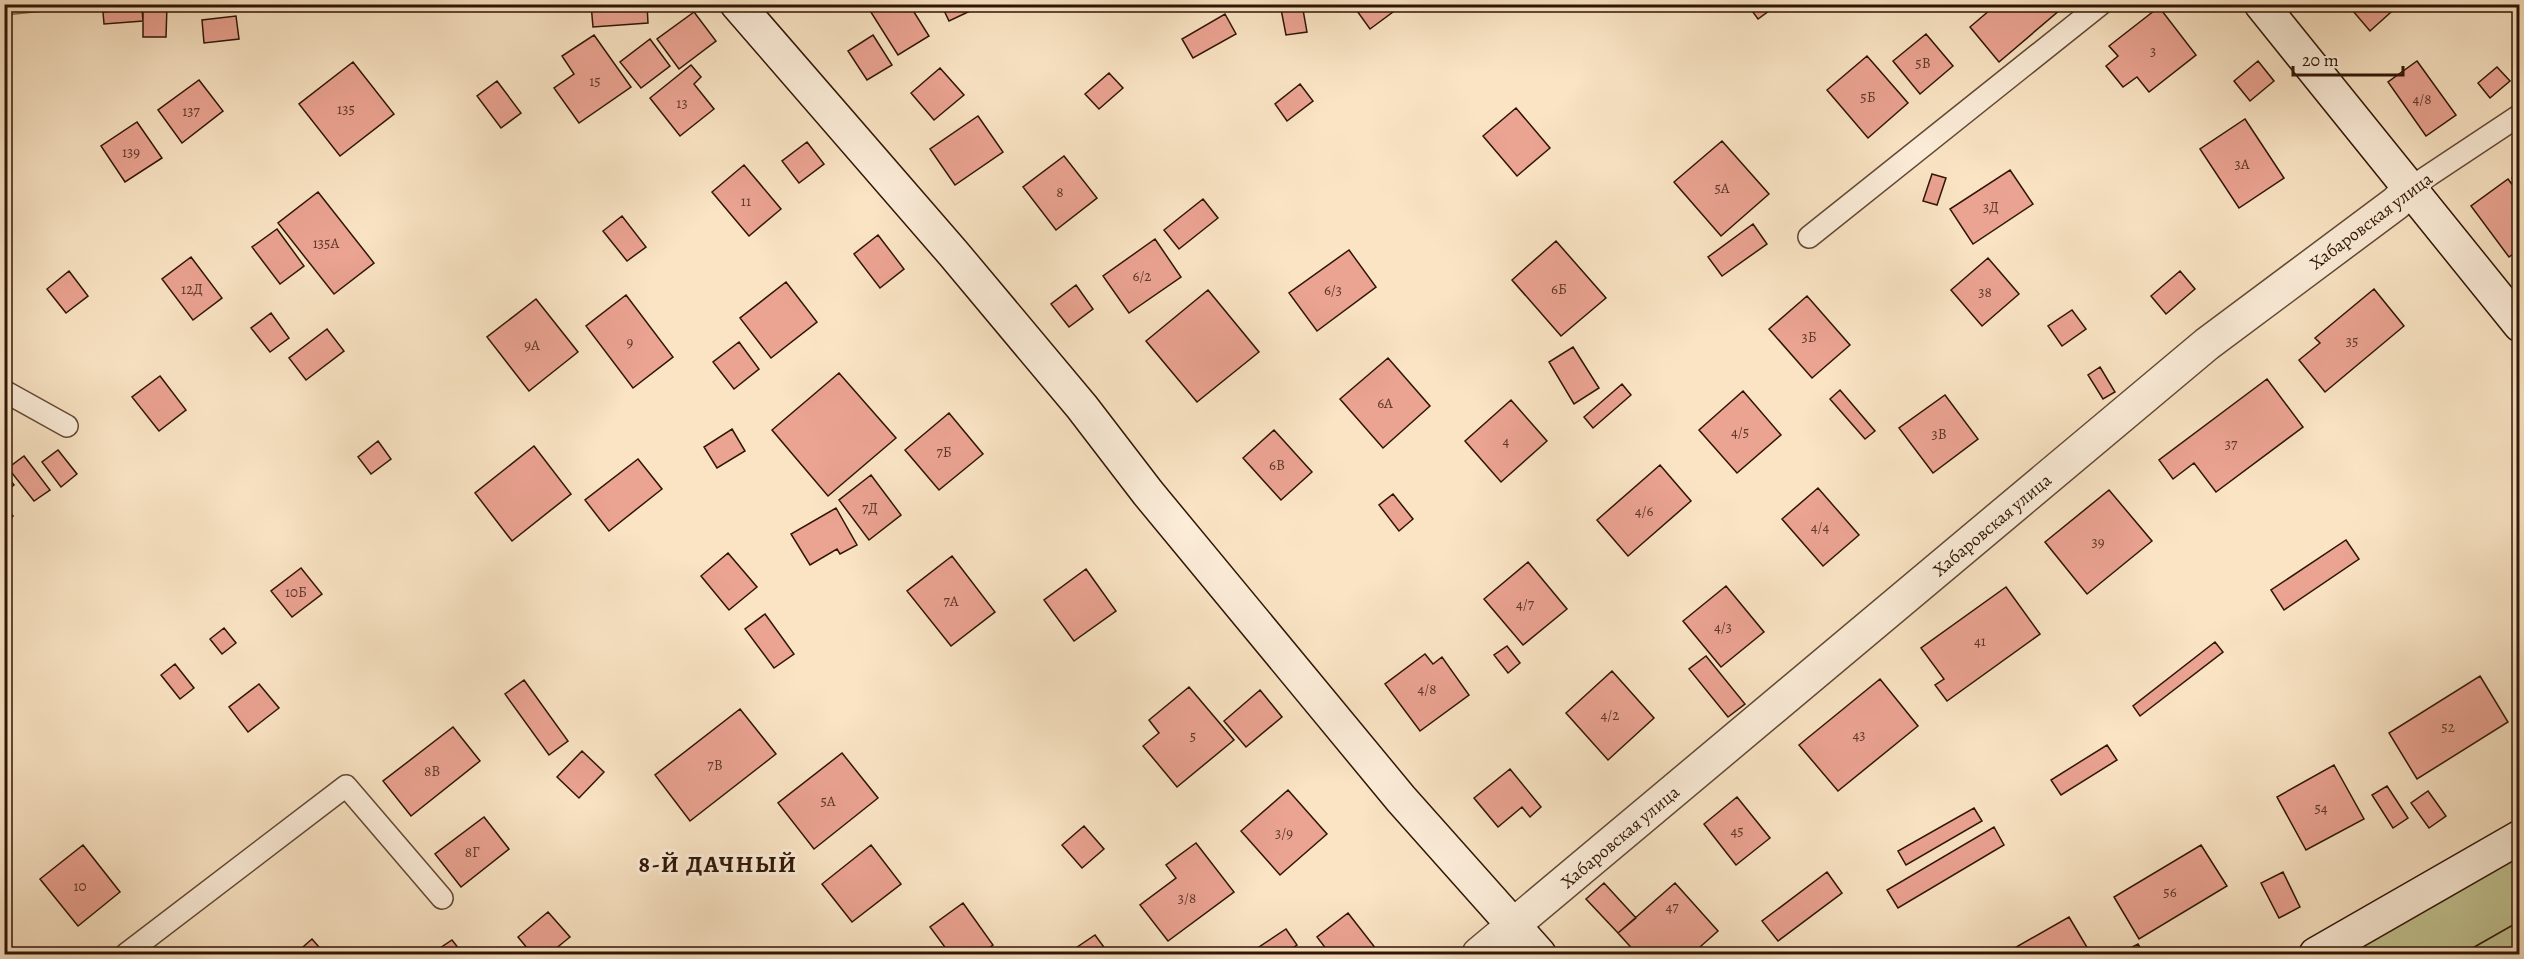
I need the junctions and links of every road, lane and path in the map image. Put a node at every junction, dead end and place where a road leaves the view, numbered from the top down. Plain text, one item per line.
1 (737, 4) edge
2 (2101, 4) edge
3 (2261, 4) edge
4 (2520, 115) edge
5 (2410, 188) junction
6 (1809, 237) dead end
7 (2517, 317) edge
8 (4, 391) edge
9 (68, 426) dead end
10 (2520, 837) edge
11 (442, 898) dead end
12 (1514, 926) junction
13 (126, 954) edge
14 (1479, 954) edge
15 (1539, 954) edge
16 (2316, 954) edge

1 - 12 main road
2 - 6 lane
3 - 5 main road
4 - 5 lane, Хабаровская улица
5 - 7 main road
5 - 12 main road, Хабаровская улица
8 - 9 lane
10 - 16 main road
11 - 13 lane
12 - 14 main road, Хабаровская улица
12 - 15 main road

